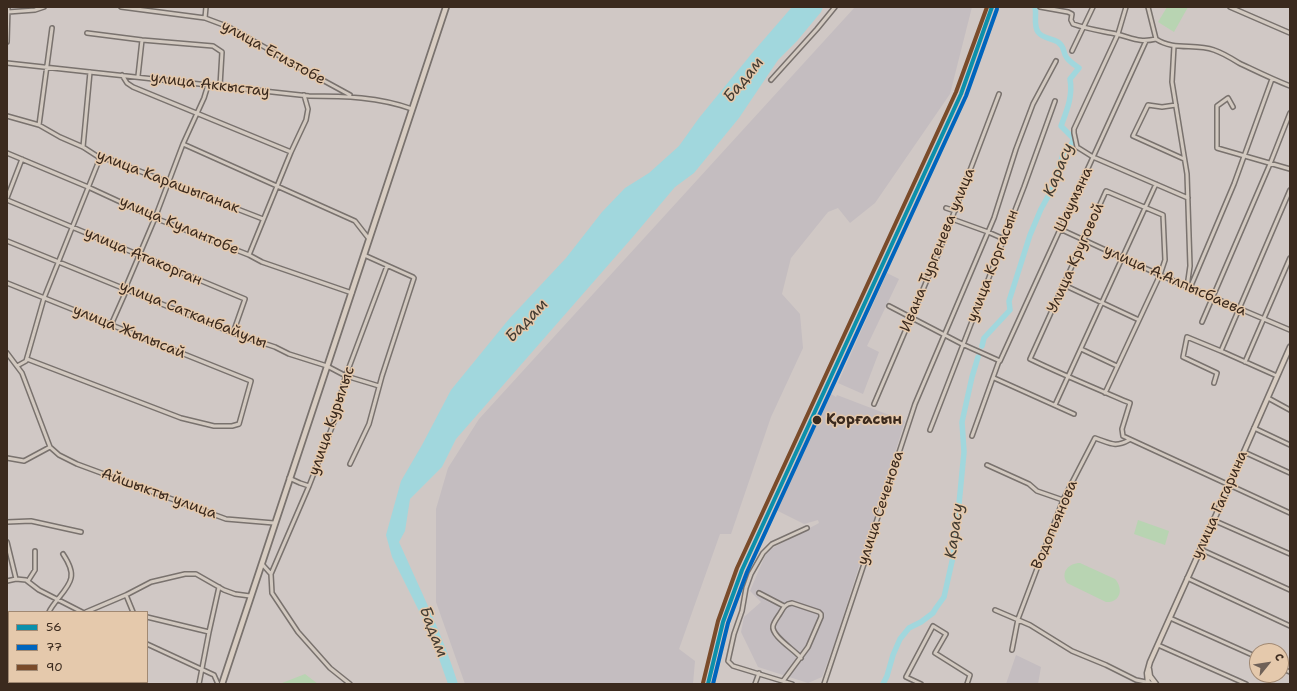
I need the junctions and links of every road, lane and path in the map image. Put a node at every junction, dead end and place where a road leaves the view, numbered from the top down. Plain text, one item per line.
1 (8, 7) edge
2 (44, 7) edge
3 (121, 7) edge
4 (206, 7) edge
5 (446, 7) edge
6 (835, 7) edge
7 (1040, 7) edge
8 (1093, 7) edge
9 (1126, 7) edge
10 (1148, 7) edge
11 (1230, 7) edge
12 (8, 12) junction
13 (206, 18) junction
14 (52, 28) dead end
15 (1084, 28) junction
16 (87, 33) dead end
17 (1290, 33) edge
18 (1118, 34) junction
19 (1156, 39) junction
20 (142, 40) junction
21 (1146, 41) junction
22 (7, 42) edge
23 (1174, 46) junction
24 (1072, 51) dead end
25 (1056, 61) dead end
26 (7, 63) edge
27 (47, 66) junction
28 (90, 72) junction
29 (122, 75) junction
30 (138, 76) junction
31 (1272, 79) junction
32 (772, 80) dead end
33 (208, 85) junction
34 (220, 86) junction
35 (1290, 86) edge
36 (998, 94) dead end
37 (304, 95) junction
38 (351, 96) junction
39 (1055, 101) dead end
40 (1176, 105) junction
41 (1233, 106) dead end
42 (412, 109) junction
43 (198, 113) junction
44 (1290, 113) edge
45 (7, 116) edge
46 (39, 125) junction
47 (184, 144) junction
48 (83, 147) junction
49 (291, 152) junction
50 (7, 153) edge
51 (1244, 156) junction
52 (1094, 157) junction
53 (100, 158) junction
54 (22, 159) junction
55 (1184, 159) junction
56 (1270, 164) junction
57 (1290, 169) edge
58 (169, 183) junction
59 (1156, 184) junction
60 (277, 186) junction
61 (88, 187) junction
62 (1290, 190) edge
63 (1188, 198) junction
64 (7, 199) edge
65 (946, 208) dead end
66 (1146, 208) junction
67 (955, 211) junction
68 (155, 218) junction
69 (263, 219) junction
70 (952, 219) junction
71 (72, 227) junction
72 (1060, 229) junction
73 (988, 232) junction
74 (369, 239) junction
75 (1004, 239) junction
76 (7, 240) edge
77 (1084, 241) junction
78 (249, 255) junction
79 (363, 255) junction
80 (139, 256) junction
81 (1123, 258) junction
82 (1290, 258) edge
83 (58, 261) junction
84 (387, 266) junction
85 (1160, 275) junction
86 (7, 283) edge
87 (1064, 285) junction
88 (1188, 287) junction
89 (127, 289) junction
90 (352, 292) junction
91 (1213, 297) junction
92 (44, 298) junction
93 (1102, 303) junction
94 (889, 306) dead end
95 (1239, 309) junction
96 (912, 318) junction
97 (1139, 320) junction
98 (1264, 320) junction
99 (1202, 322) dead end
100 (111, 325) junction
101 (1290, 330) edge
102 (233, 333) junction
103 (945, 335) junction
104 (962, 344) junction
105 (1290, 347) edge
106 (1081, 349) junction
107 (1221, 351) junction
108 (7, 353) edge
109 (27, 359) junction
110 (1000, 360) junction
111 (1245, 362) junction
112 (17, 366) junction
113 (326, 366) junction
114 (1118, 366) junction
115 (346, 376) junction
116 (1277, 376) junction
117 (1068, 377) junction
118 (994, 378) junction
119 (1214, 383) dead end
120 (379, 386) junction
121 (1105, 392) junction
122 (1268, 398) junction
123 (874, 404) dead end
124 (1055, 405) junction
125 (1290, 405) edge
126 (1289, 410) edge
127 (1074, 414) dead end
128 (1254, 428) junction
129 (930, 430) dead end
130 (972, 436) dead end
131 (1129, 440) junction
132 (1290, 445) edge
133 (50, 447) junction
134 (1244, 452) junction
135 (7, 458) edge
136 (350, 464) dead end
137 (986, 466) dead end
138 (1290, 473) edge
139 (289, 478) junction
140 (309, 486) junction
141 (1230, 486) junction
142 (1063, 500) junction
143 (1290, 513) edge
144 (1213, 520) junction
145 (7, 522) edge
146 (274, 523) junction
147 (807, 528) dead end
148 (81, 532) dead end
149 (7, 542) edge
150 (1200, 549) junction
151 (35, 551) dead end
152 (63, 554) dead end
153 (1290, 554) edge
154 (261, 563) junction
155 (271, 574) junction
156 (1188, 578) junction
157 (16, 579) junction
158 (7, 581) edge
159 (28, 581) junction
160 (219, 587) junction
161 (1290, 590) edge
162 (759, 593) dead end
163 (126, 595) junction
164 (250, 596) junction
165 (57, 600) junction
166 (784, 606) junction
167 (995, 610) dead end
168 (49, 611) edge
169 (80, 611) edge
170 (88, 611) edge
171 (133, 611) edge
172 (148, 618) edge
173 (1170, 618) junction
174 (1018, 619) junction
175 (1290, 626) edge
176 (209, 632) junction
177 (148, 644) edge
178 (1158, 645) junction
179 (1012, 650) dead end
180 (1249, 653) edge
181 (801, 658) junction
182 (1150, 662) junction
183 (202, 668) junction
184 (759, 673) junction
185 (783, 681) junction
186 (1148, 683) edge
187 (199, 684) edge
188 (218, 684) edge
189 (222, 684) edge
190 (350, 684) edge
191 (755, 684) edge
192 (792, 684) edge
193 (824, 684) edge
194 (921, 684) edge
195 (967, 684) edge
196 (1156, 684) edge
197 (1246, 684) edge

1 - 12 street
2 - 12 street
3 - 13 street, улица Егизтобе
4 - 13 street
5 - 42 highway
6 - 32 street
7 - 15 street
8 - 15 street
9 - 18 street
10 - 19 street
11 - 17 street
12 - 22 street
13 - 38 street, улица Егизтобе
14 - 27 street
15 - 18 street
15 - 24 street
16 - 20 street
18 - 21 street
18 - 52 street
19 - 21 street
19 - 23 street
20 - 30 street
20 - 34 street
21 - 52 street, Шаумяна
23 - 31 street
23 - 40 street
25 - 73 street, улица Сеченова
26 - 27 street, улица Аккыстау
27 - 28 street, улица Аккыстау
27 - 46 street
28 - 29 street, улица Аккыстау
28 - 48 street
29 - 30 street, улица Аккыстау
29 - 43 street
30 - 33 street, улица Аккыстау
31 - 35 street
31 - 51 street
33 - 34 street, улица Аккыстау
33 - 43 street
34 - 37 street, улица Аккыстау
36 - 67 street, Ивана Тургенева улица
37 - 38 street, улица Аккыстау
37 - 49 street
38 - 42 street, улица Аккыстау
39 - 75 street, улица Коргасын
40 - 55 street
40 - 55 street
41 - 51 street
42 - 74 highway
43 - 47 street
43 - 49 street
44 - 56 street
45 - 46 street, улица Карашыганак
46 - 48 street, улица Карашыганак
47 - 58 street
47 - 60 street
48 - 53 street, улица Карашыганак
49 - 60 street
50 - 54 street, улица Кулантобе
51 - 56 street
51 - 88 street
52 - 59 street
52 - 72 street, Шаумяна
53 - 58 street, улица Карашыганак
53 - 61 street
54 - 61 street, улица Кулантобе
54 - 64 street
55 - 63 street
56 - 57 street
56 - 91 street
58 - 68 street
58 - 69 street, улица Карашыганак
59 - 63 street
59 - 66 street
60 - 69 street
60 - 74 street
61 - 68 street, улица Кулантобе
61 - 71 street
62 - 95 street
63 - 88 street
64 - 71 street, улица Атакорган
65 - 67 street
66 - 77 street, Улица Круговой
66 - 81 street
66 - 85 street, Улица Круговой
67 - 70 street, Ивана Тургенева улица
68 - 78 street, улица Кулантобе
68 - 80 street
69 - 78 street
70 - 73 street
70 - 96 street, Ивана Тургенева улица
71 - 80 street, улица Атакорган
71 - 83 street
72 - 77 street, улица А.Алпысбаева
72 - 110 street, Шаумяна
73 - 75 street
73 - 103 street, улица Сеченова
74 - 79 highway
75 - 104 street, улица Коргасын
76 - 83 street, улица Сатканбайулы
77 - 81 street, улица А.Алпысбаева
77 - 87 street, Улица Круговой
78 - 90 street, улица Кулантобе
79 - 84 street
79 - 90 highway
80 - 89 street
80 - 102 street, улица Атакорган
81 - 85 street, улица А.Алпысбаева
81 - 93 street
82 - 98 street
83 - 89 street, улица Сатканбайулы
83 - 92 street
84 - 115 street, улица Курылыс
84 - 120 street
85 - 88 street, улица А.Алпысбаева
85 - 97 street, Улица Круговой
86 - 92 street, улица Жылысай
87 - 93 street
87 - 117 street, Улица Круговой
88 - 91 street, улица А.Алпысбаева
89 - 100 street
89 - 102 street, улица Сатканбайулы
90 - 113 highway
91 - 95 street, улица А.Алпысбаева
91 - 99 street
92 - 100 street, улица Жылысай
92 - 109 street
93 - 97 street
93 - 106 street
94 - 96 street
95 - 98 street, улица А.Алпысбаева
95 - 107 street
96 - 103 street
96 - 123 street, Ивана Тургенева улица
97 - 114 street, Улица Круговой
98 - 101 street, улица А.Алпысбаева
98 - 111 street
100 - 109 street, улица Жылысай
102 - 113 street, улица Сатканбайулы
103 - 104 street
103 - 193 street, улица Сеченова
104 - 110 street
104 - 129 street, улица Коргасын
105 - 116 main road, улица Гагарина
106 - 114 street
106 - 117 street
107 - 111 street
107 - 119 street
108 - 112 street
109 - 112 street
110 - 118 street, Шаумяна
111 - 116 street
112 - 133 street
113 - 115 street, улица Сатканбайулы
113 - 139 highway
114 - 121 street, Улица Круговой
115 - 120 street, улица Сатканбайулы
115 - 140 street, улица Курылыс
116 - 122 main road, улица Гагарина
117 - 121 street
117 - 124 street
118 - 124 street
118 - 130 street, Шаумяна
120 - 136 street
121 - 131 street
122 - 126 street
122 - 128 main road, улица Гагарина
124 - 127 street
125 - 126 street
128 - 132 street
128 - 134 main road, улица Гагарина
131 - 141 street
131 - 142 street, Водопьянова
133 - 135 street
133 - 146 street, Айшыкты улица
134 - 138 street
134 - 141 main road, улица Гагарина
137 - 142 street
139 - 140 street
139 - 146 highway
140 - 155 street, улица Курылыс
141 - 143 street
141 - 144 main road, улица Гагарина
142 - 174 street, Водопьянова
144 - 150 main road, улица Гагарина
144 - 153 street
145 - 148 street
146 - 154 highway
147 - 184 street
149 - 157 street
150 - 156 main road, улица Гагарина
150 - 161 street
151 - 159 street
152 - 165 street
154 - 155 street
154 - 164 highway
155 - 190 street
156 - 173 main road, улица Гагарина
156 - 175 street
157 - 158 street
157 - 159 street
159 - 165 street
160 - 163 street
160 - 164 street
160 - 176 street
162 - 166 street
163 - 170 street
163 - 171 street
164 - 189 highway
165 - 168 street
165 - 169 street
166 - 181 street
166 - 181 street
167 - 174 street
172 - 176 street
173 - 178 main road, улица Гагарина
173 - 180 street
174 - 179 street, Водопьянова
174 - 186 street
176 - 183 street
177 - 183 street
178 - 182 main road, улица Гагарина
178 - 197 street
181 - 185 street
182 - 186 main road, улица Гагарина
182 - 196 main road
183 - 187 street
183 - 188 street
184 - 185 street
184 - 191 street
185 - 192 street
186 - 196 street
194 - 195 street

